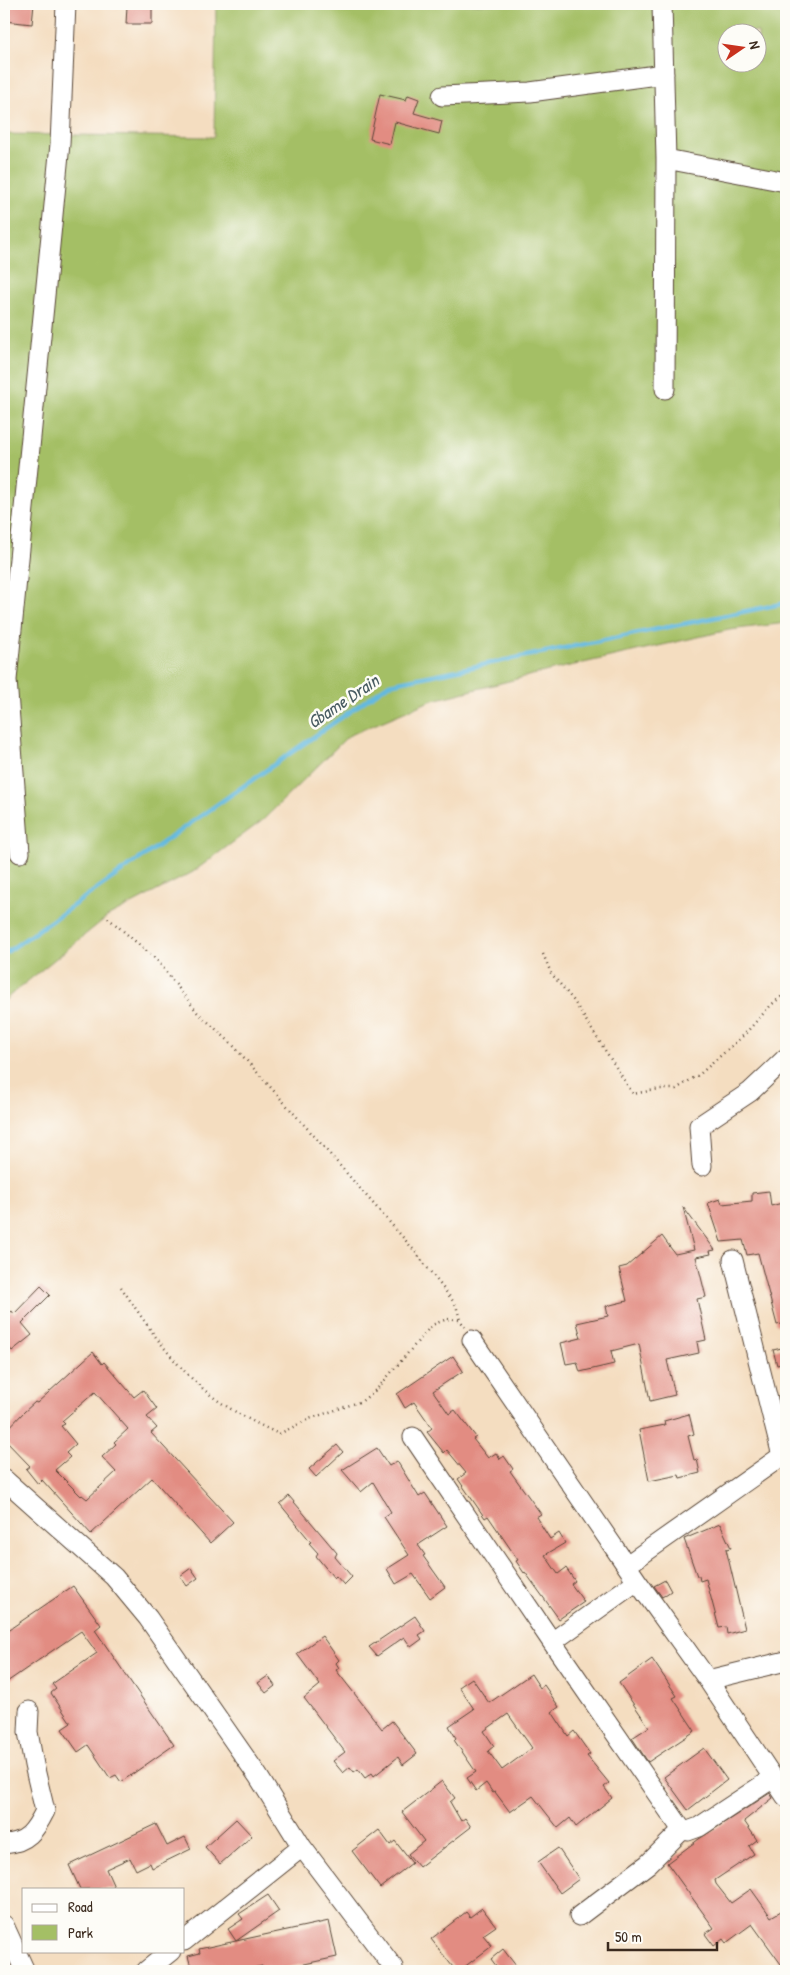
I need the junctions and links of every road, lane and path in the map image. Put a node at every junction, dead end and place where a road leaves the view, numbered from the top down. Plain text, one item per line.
1 (66, 4) edge
2 (662, 4) edge
3 (664, 74) junction
4 (442, 96) dead end
5 (666, 159) junction
6 (786, 182) edge
7 (665, 389) dead end
8 (20, 853) dead end
9 (108, 918) dead end
10 (543, 954) dead end
11 (786, 994) edge
12 (786, 1058) edge
13 (702, 1166) dead end
14 (733, 1260) dead end
15 (121, 1287) dead end
16 (460, 1320) junction
17 (472, 1340) joint
18 (413, 1437) dead end
19 (784, 1455) edge
20 (4, 1478) edge
21 (632, 1573) junction
22 (552, 1642) junction
23 (786, 1660) edge
24 (708, 1680) junction
25 (29, 1711) dead end
26 (773, 1778) junction
27 (786, 1797) edge
28 (682, 1830) junction
29 (4, 1844) edge
30 (302, 1847) junction
31 (579, 1916) dead end
32 (4, 1925) edge
33 (185, 1940) edge
34 (170, 1952) edge
35 (390, 1970) edge
36 (25, 1971) edge
37 (146, 1971) edge

1 - 8 street
2 - 3 street
3 - 4 street
3 - 5 street
5 - 6 street
5 - 7 street
9 - 16 path
10 - 11 path
12 - 13 street
14 - 19 street
15 - 16 path
16 - 17 path
17 - 21 street
18 - 22 street
19 - 21 street
20 - 30 street
21 - 22 street
21 - 24 street
22 - 28 street
23 - 24 street
24 - 26 street
25 - 29 street
26 - 27 street
26 - 28 street
28 - 31 street
30 - 33 street
30 - 35 street
32 - 36 street
34 - 37 street

